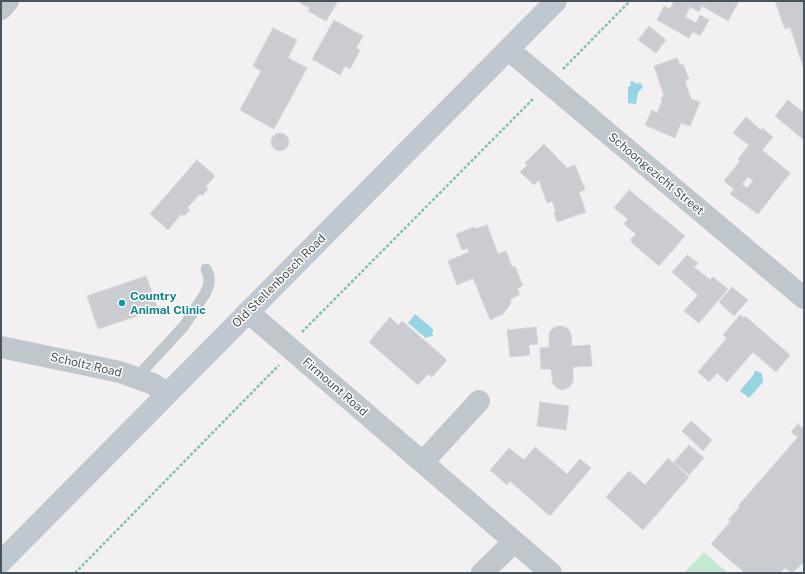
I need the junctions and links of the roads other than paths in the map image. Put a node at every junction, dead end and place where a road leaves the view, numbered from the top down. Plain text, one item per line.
1 (8, 1) edge
2 (556, 1) edge
3 (1, 9) edge
4 (509, 50) junction
5 (206, 270) dead end
6 (804, 298) edge
7 (248, 312) junction
8 (1, 347) edge
9 (137, 377) junction
10 (167, 394) junction
11 (479, 401) dead end
12 (423, 462) junction
13 (514, 542) junction
14 (1, 562) edge
15 (482, 573) edge
16 (551, 573) edge

1 - 3 street
2 - 4 street, Old Stellenbosch Road
4 - 6 street, Schoongezicht Street
4 - 7 street, Old Stellenbosch Road
5 - 9 lane
7 - 10 street, Old Stellenbosch Road
7 - 12 street, Firmount Road
8 - 9 street, Scholtz Road
9 - 10 street, Scholtz Road
10 - 14 street, Old Stellenbosch Road
11 - 12 street
12 - 13 street, Firmount Road
13 - 15 street
13 - 16 street, Firmount Road

